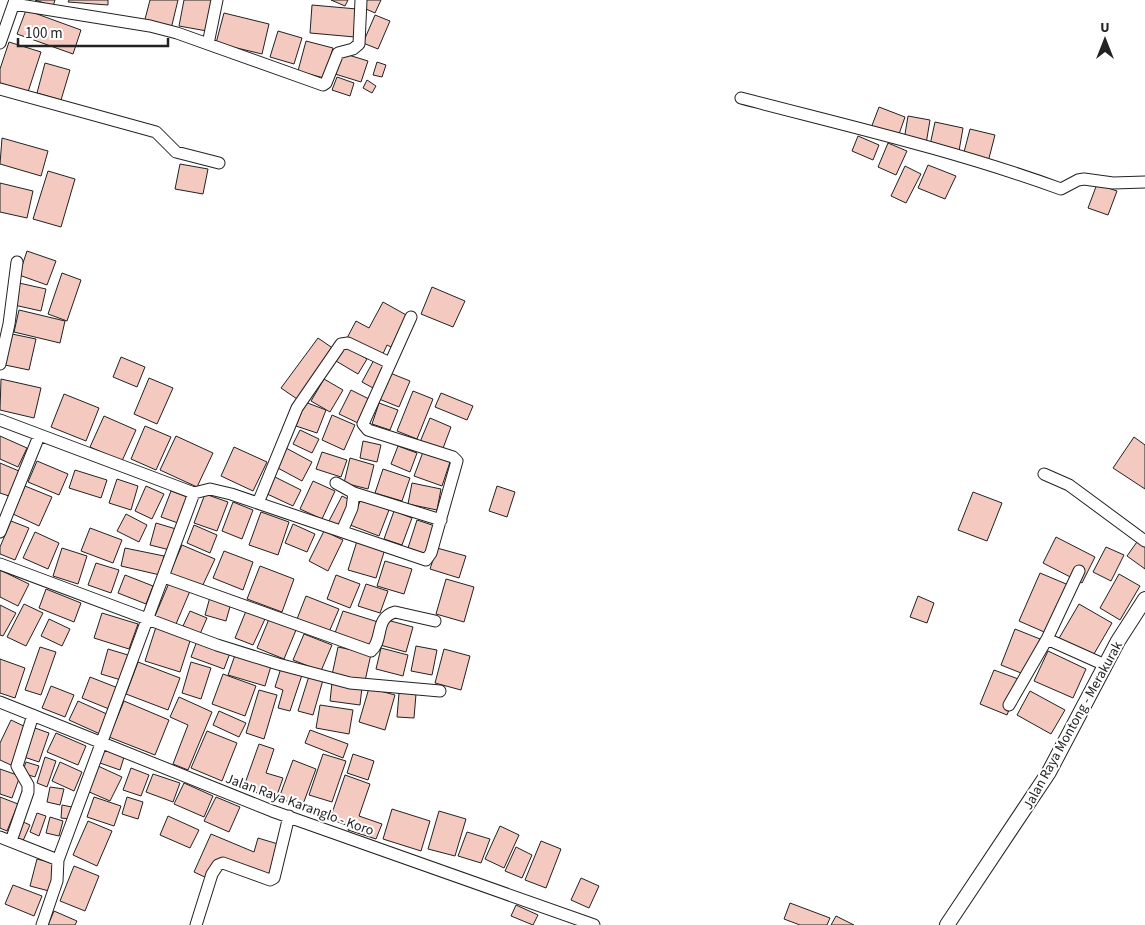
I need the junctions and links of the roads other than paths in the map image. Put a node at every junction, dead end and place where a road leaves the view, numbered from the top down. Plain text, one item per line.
1 (217, 0) edge
2 (361, 0) edge
3 (15, 2) edge
4 (0, 43) edge
5 (208, 44) junction
6 (0, 89) edge
7 (741, 98) dead end
8 (219, 163) dead end
9 (1145, 182) edge
10 (17, 262) dead end
11 (411, 317) dead end
12 (0, 364) edge
13 (390, 364) junction
14 (0, 420) edge
15 (39, 436) junction
16 (1044, 474) dead end
17 (336, 482) dead end
18 (194, 493) junction
19 (354, 493) junction
20 (258, 503) junction
21 (441, 520) junction
22 (342, 531) junction
23 (0, 532) edge
24 (1145, 541) edge
25 (0, 564) edge
26 (1079, 571) dead end
27 (164, 577) junction
28 (1145, 599) edge
29 (147, 619) junction
30 (435, 621) dead end
31 (1047, 639) junction
32 (1105, 665) junction
33 (440, 691) dead end
34 (0, 702) edge
35 (1009, 705) dead end
36 (33, 715) junction
37 (103, 742) junction
38 (289, 816) junction
39 (5, 839) edge
40 (58, 860) junction
41 (42, 925) edge
42 (196, 925) edge
43 (594, 925) edge
44 (947, 925) edge

1 - 5 street
2 - 5 street
3 - 4 street
3 - 5 street
6 - 8 street
7 - 9 street
10 - 12 street
11 - 13 street
13 - 20 street
13 - 21 street
14 - 15 street
15 - 18 street
15 - 23 street
16 - 24 street
17 - 19 street
18 - 20 street
18 - 27 street
19 - 21 street
19 - 22 street
20 - 22 street
21 - 22 street
25 - 29 street
26 - 31 street
27 - 29 street
27 - 30 street
28 - 32 main road, Jalan Raya Montong - Merakurak
29 - 33 street
29 - 37 street
31 - 32 street
31 - 35 street
32 - 44 main road, Jalan Raya Montong - Merakurak
34 - 36 street, Jalan Raya Karanglo - Koro
36 - 37 street, Jalan Raya Karanglo - Koro
36 - 39 street
37 - 38 street, Jalan Raya Karanglo - Koro
37 - 40 street
38 - 42 street
38 - 43 street, Jalan Raya Karanglo - Koro
39 - 40 street
40 - 41 street

